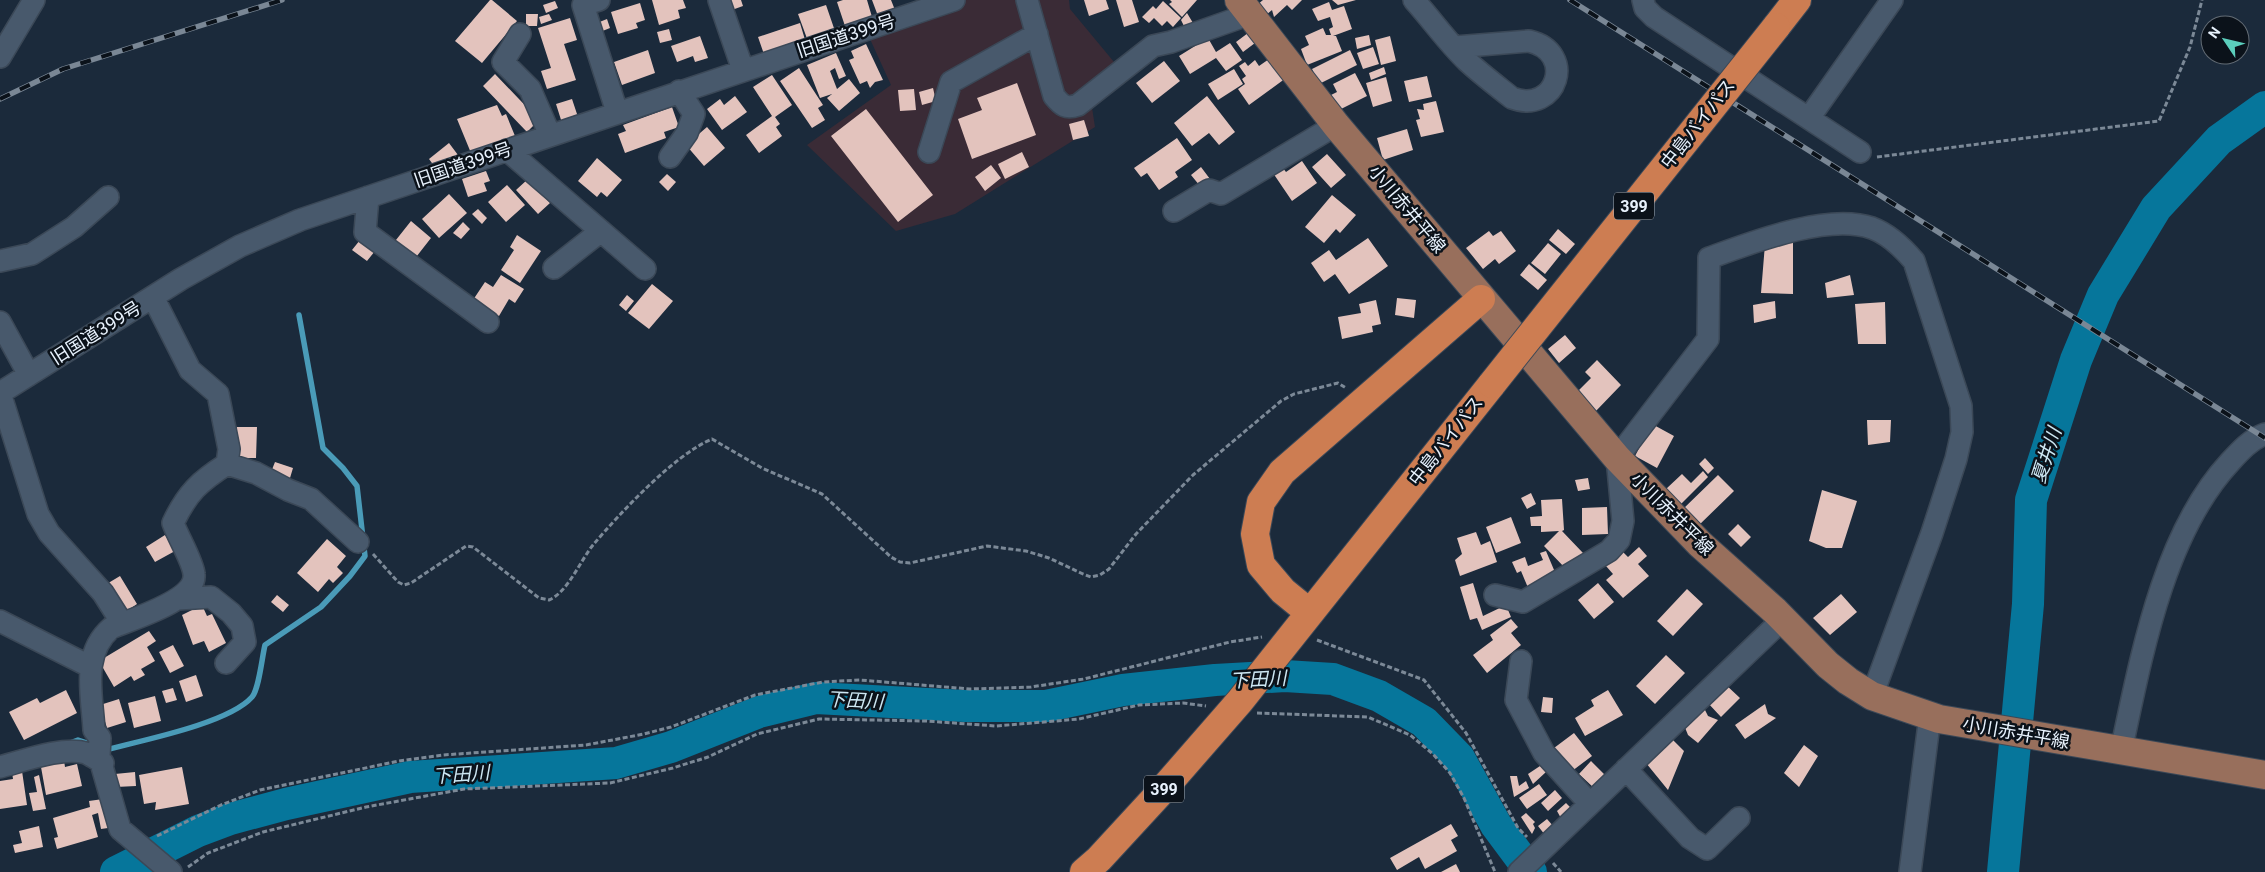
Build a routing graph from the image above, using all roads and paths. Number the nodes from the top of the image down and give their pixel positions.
1 (34, 0) edge
2 (599, 0) edge
3 (719, 0) edge
4 (954, 0) edge
5 (1027, 0) edge
6 (1414, 0) edge
7 (1643, 0) edge
8 (1797, 0) edge
9 (1892, 0) edge
10 (2202, 0) edge
11 (1244, 7) edge
12 (520, 34) dead end
13 (1036, 34) junction
14 (1455, 48) dead end
15 (0, 57) edge
16 (743, 70) junction
17 (679, 91) junction
18 (617, 112) junction
19 (1809, 118) junction
20 (1336, 125) junction
21 (550, 135) junction
22 (507, 150) junction
23 (929, 152) dead end
24 (1860, 152) joint
25 (670, 157) dead end
26 (108, 196) dead end
27 (368, 197) junction
28 (1174, 211) dead end
29 (601, 231) junction
30 (0, 261) edge
31 (554, 268) dead end
32 (645, 269) dead end
33 (153, 297) junction
34 (1481, 299) junction
35 (0, 322) edge
36 (488, 322) dead end
37 (29, 375) junction
38 (0, 393) edge
39 (1366, 399) junction
40 (2265, 434) edge
41 (1616, 458) junction
42 (227, 464) junction
43 (365, 547) joint
44 (1495, 595) dead end
45 (178, 599) junction
46 (1783, 619) junction
47 (0, 621) edge
48 (122, 623) junction
49 (1302, 623) junction
50 (1521, 661) dead end
51 (226, 663) dead end
52 (90, 667) junction
53 (1872, 696) junction
54 (1236, 705) junction
55 (1934, 718) junction
56 (2121, 751) junction
57 (101, 752) junction
58 (0, 768) edge
59 (1626, 769) junction
60 (2265, 775) edge
61 (1590, 804) junction
62 (1739, 818) dead end
63 (140, 848) junction
64 (1541, 851) junction
65 (174, 871) edge
66 (1084, 872) edge
67 (1495, 872) edge
68 (1519, 872) edge
69 (1561, 872) edge
70 (1910, 872) edge

1 - 15 street
2 - 18 street
3 - 16 street
4 - 16 street, 旧国道399号
5 - 13 street
6 - 14 street
7 - 19 street
8 - 49 highway, 中島バイパス / 399, bridge
9 - 19 street
10 - 24 path
11 - 13 street
11 - 20 main road, 小川赤井平線
12 - 21 street
13 - 23 street
16 - 17 street, 旧国道399号
17 - 18 street, 旧国道399号
17 - 25 street
18 - 21 street, 旧国道399号
19 - 24 street
20 - 28 street
20 - 34 main road, 小川赤井平線
21 - 22 street, 旧国道399号
22 - 27 street, 旧国道399号
22 - 29 street
26 - 30 street
27 - 33 street, 旧国道399号
27 - 36 street
29 - 31 street
29 - 32 street
33 - 37 street, 旧国道399号
33 - 42 street
34 - 39 highway
34 - 41 main road, 小川赤井平線
35 - 37 street
37 - 38 street, 旧国道399号
38 - 48 street
39 - 43 path
39 - 49 highway
40 - 56 street
41 - 44 street
41 - 46 main road, 小川赤井平線
41 - 53 street
42 - 43 street
42 - 45 street
45 - 48 street
45 - 51 street
46 - 53 main road, 小川赤井平線
46 - 59 street
47 - 52 street
48 - 52 street
49 - 54 highway, 中島バイパス / 399
49 - 63 path
49 - 64 path
50 - 61 street
52 - 57 street
53 - 55 main road, 小川赤井平線
54 - 65 path
54 - 66 highway, 中島バイパス / 399
54 - 67 path
55 - 56 main road, 小川赤井平線
55 - 70 street
56 - 60 main road, 小川赤井平線
57 - 58 street
57 - 63 street
59 - 61 street
59 - 62 street
61 - 64 street
63 - 65 street
64 - 68 street
64 - 69 path

